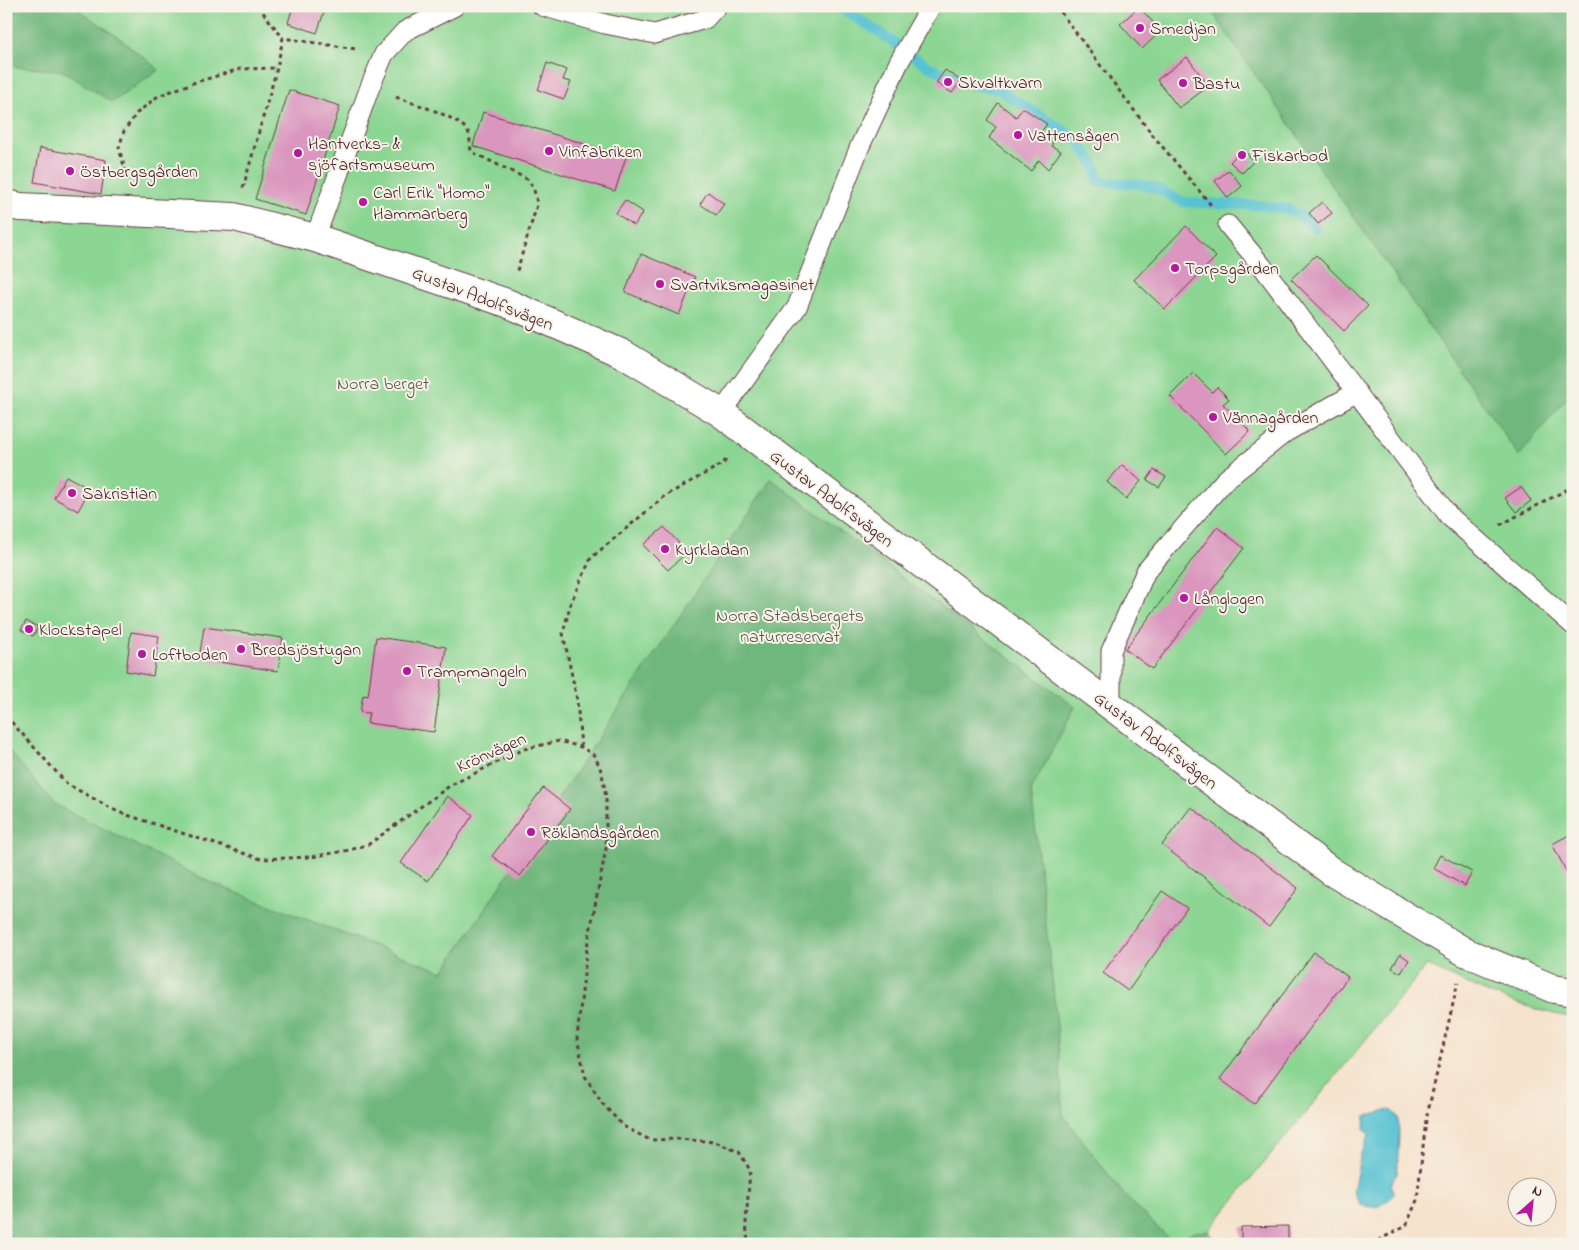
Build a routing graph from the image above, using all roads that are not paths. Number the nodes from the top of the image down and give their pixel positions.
1 (455, 6) edge
2 (542, 6) edge
3 (717, 6) edge
4 (931, 6) edge
5 (6, 204) edge
6 (1228, 225) dead end
7 (315, 238) junction
8 (1357, 392) junction
9 (721, 413) junction
10 (1573, 624) edge
11 (1111, 706) junction
12 (1573, 992) edge

1 - 7 lane
2 - 3 lane
4 - 9 lane
5 - 7 street, Gustav Adolfsvägen
6 - 8 lane
7 - 9 street, Gustav Adolfsvägen
8 - 10 lane
8 - 11 lane
9 - 11 street, Gustav Adolfsvägen
11 - 12 street, Gustav Adolfsvägen

